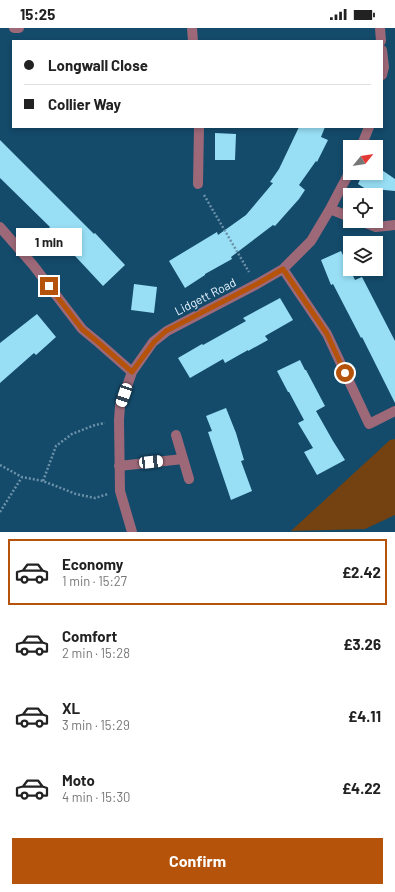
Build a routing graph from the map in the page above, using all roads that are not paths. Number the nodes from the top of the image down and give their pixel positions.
1 (14, 28) edge
2 (19, 28) edge
3 (192, 28) edge
4 (380, 28) edge
5 (194, 40) edge
6 (381, 40) edge
7 (383, 59) edge
8 (383, 72) edge
9 (199, 128) edge
10 (369, 128) edge
11 (364, 140) edge
12 (345, 180) edge
13 (198, 184) road end
14 (330, 209) junction
15 (343, 214) edge
16 (395, 225) edge
17 (383, 226) edge
18 (0, 227) edge
19 (283, 269) junction
20 (132, 372) junction
21 (395, 411) edge
22 (176, 435) dead end
23 (183, 459) junction
24 (119, 466) junction
25 (189, 479) dead end
26 (132, 532) edge

1 - 2 street
3 - 5 street
4 - 6 street
7 - 8 street
9 - 13 street
10 - 11 street
12 - 14 street, Lidgett Road
14 - 15 street
14 - 19 street, Lidgett Road
16 - 17 street
18 - 20 street
19 - 20 street, Lidgett Road
19 - 21 street
20 - 24 street, Lidgett Road
22 - 23 street
23 - 24 street
23 - 25 street
24 - 26 street, Lidgett Road

